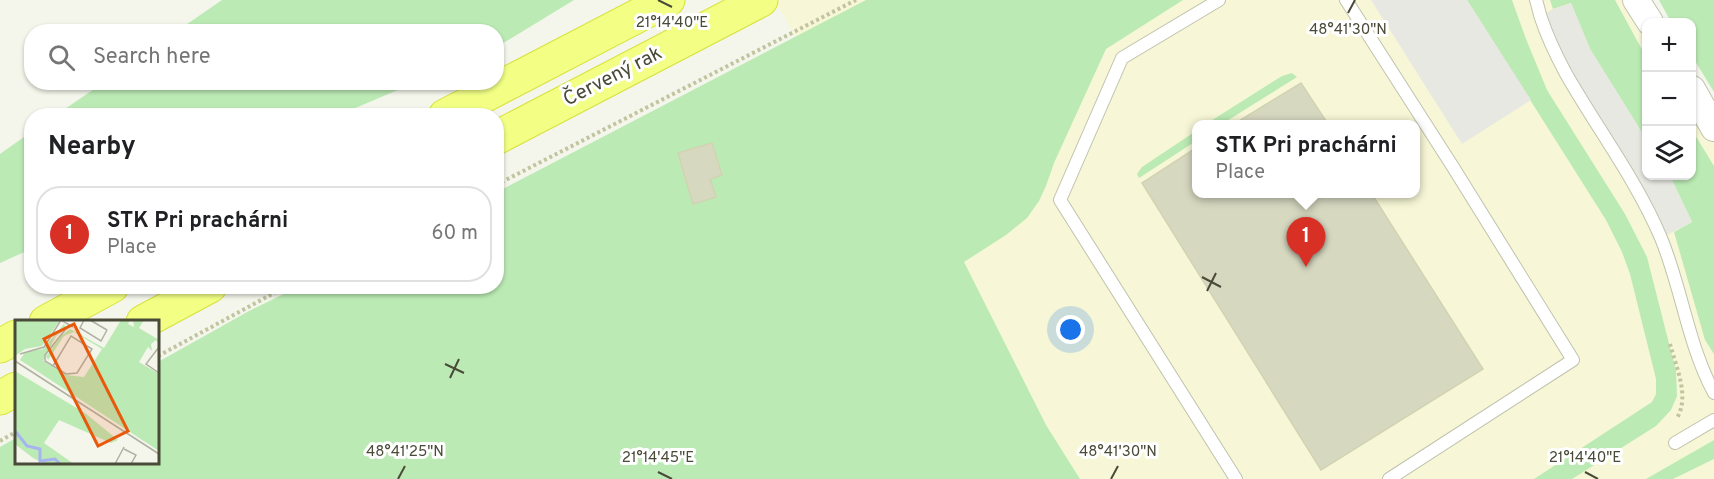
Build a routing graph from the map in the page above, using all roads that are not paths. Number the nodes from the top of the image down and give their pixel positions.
1 (668, 0) edge
2 (761, 0) edge
3 (1219, 0) edge
4 (1346, 0) edge
5 (1536, 0) edge
6 (1636, 0) edge
7 (1647, 18) edge
8 (504, 85) edge
9 (495, 90) edge
10 (1696, 96) edge
11 (460, 108) edge
12 (1714, 128) edge
13 (504, 134) edge
14 (97, 294) edge
15 (195, 294) edge
16 (48, 320) edge
17 (145, 320) edge
18 (15, 338) edge
19 (0, 346) edge
20 (15, 390) edge
21 (1714, 393) edge
22 (0, 398) edge
23 (1714, 420) edge
24 (1675, 443) road end
25 (1236, 479) edge
26 (1389, 479) edge

1 - 8 highway
2 - 13 highway, Červený rak
3 - 25 lane
4 - 26 lane
5 - 21 lane
6 - 7 street
9 - 11 highway
10 - 12 street
14 - 16 highway
15 - 17 highway
18 - 19 highway
20 - 22 highway
23 - 24 lane

